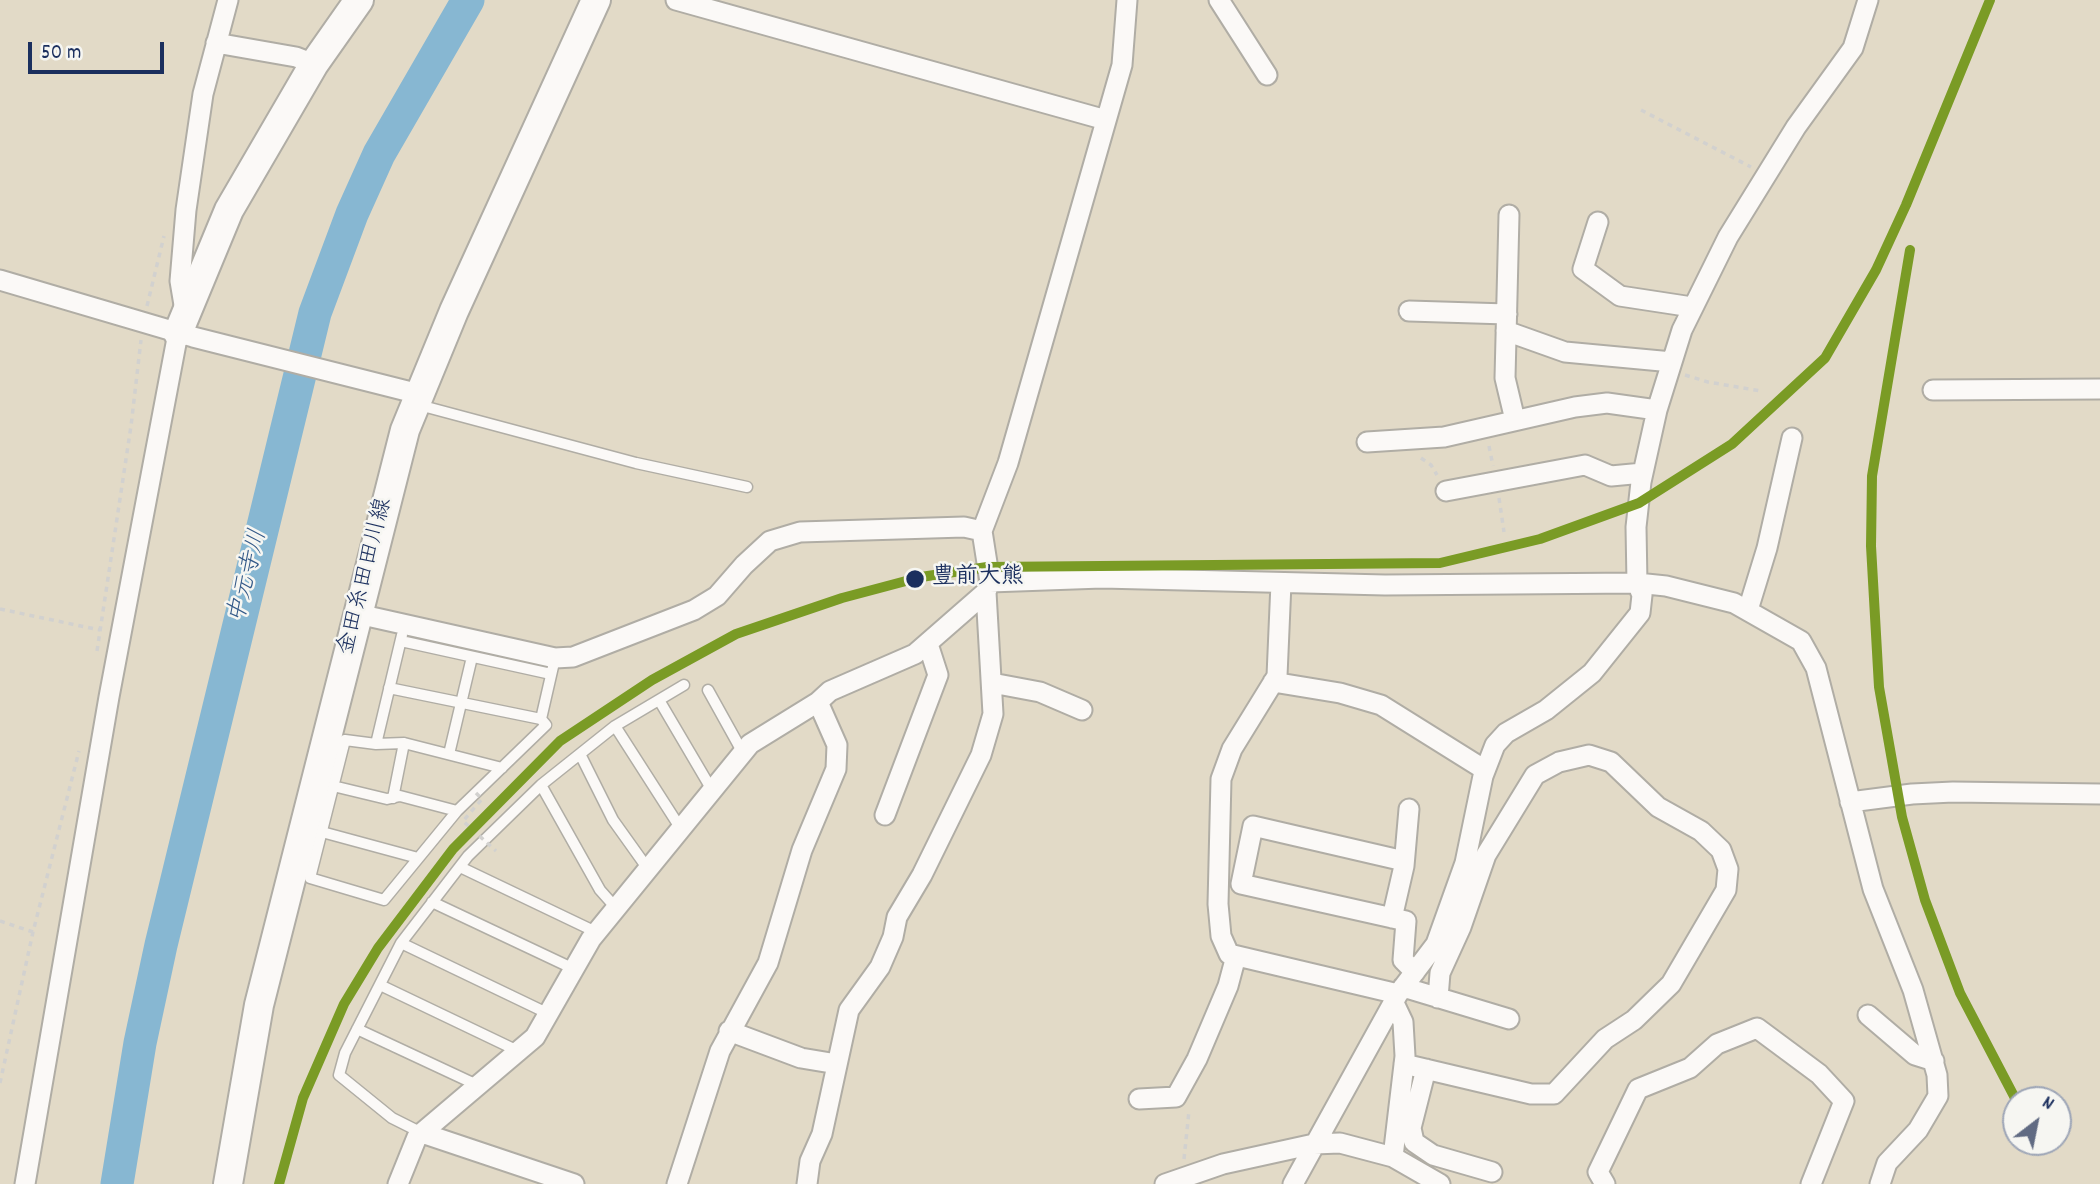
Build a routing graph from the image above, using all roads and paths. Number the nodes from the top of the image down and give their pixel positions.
1 (228, 0) edge
2 (359, 0) edge
3 (596, 0) edge
4 (676, 0) edge
5 (1127, 0) edge
6 (1141, 0) edge
7 (1219, 0) edge
8 (1868, 0) edge
9 (1126, 22) junction
10 (216, 43) junction
11 (314, 64) junction
12 (1268, 75) dead end
13 (1641, 110) dead end
14 (1106, 120) junction
15 (1766, 174) junction
16 (1509, 215) dead end
17 (1598, 222) dead end
18 (0, 280) edge
19 (1692, 307) junction
20 (1409, 311) dead end
21 (1506, 323) junction
22 (186, 327) junction
23 (141, 339) dead end
24 (1671, 366) junction
25 (2100, 389) edge
26 (1933, 390) dead end
27 (1761, 391) dead end
28 (413, 396) junction
29 (1657, 410) junction
30 (1515, 420) junction
31 (1485, 427) junction
32 (1792, 438) dead end
33 (1416, 439) junction
34 (1367, 442) dead end
35 (1643, 473) junction
36 (1497, 482) junction
37 (747, 487) dead end
38 (1446, 491) joint
39 (982, 531) junction
40 (1504, 532) dead end
41 (1281, 583) junction
42 (1637, 583) junction
43 (988, 587) junction
44 (0, 609) edge
45 (1748, 610) junction
46 (358, 614) junction
47 (100, 630) junction
48 (403, 633) junction
49 (928, 645) junction
50 (96, 657) dead end
51 (472, 657) junction
52 (553, 666) junction
53 (992, 682) junction
54 (1273, 682) junction
55 (684, 685) dead end
56 (389, 688) junction
57 (708, 690) dead end
58 (659, 700) junction
59 (818, 702) junction
60 (461, 704) junction
61 (1082, 710) dead end
62 (541, 719) junction
63 (615, 726) junction
64 (404, 743) junction
65 (376, 744) junction
66 (79, 749) dead end
67 (743, 753) junction
68 (450, 754) junction
69 (580, 754) junction
70 (502, 768) junction
71 (1485, 770) junction
72 (541, 785) junction
73 (333, 786) junction
74 (712, 790) junction
75 (475, 793) junction
76 (2100, 794) edge
77 (393, 798) junction
78 (1850, 802) junction
79 (1409, 809) dead end
80 (457, 811) junction
81 (885, 815) dead end
82 (681, 829) junction
83 (322, 832) junction
84 (496, 851) dead end
85 (418, 858) junction
86 (1404, 861) junction
87 (460, 867) junction
88 (648, 869) junction
89 (432, 902) junction
90 (615, 908) junction
91 (1392, 918) junction
92 (0, 920) edge
93 (33, 932) junction
94 (596, 932) junction
95 (401, 943) junction
96 (1236, 956) junction
97 (574, 969) junction
98 (380, 985) junction
99 (1402, 989) junction
100 (1438, 998) junction
101 (549, 1014) junction
102 (1868, 1016) dead end
103 (1509, 1019) dead end
104 (357, 1029) junction
105 (729, 1031) junction
106 (519, 1052) junction
107 (1934, 1061) junction
108 (837, 1064) junction
109 (1404, 1064) junction
110 (1426, 1069) junction
111 (0, 1083) edge
112 (479, 1086) junction
113 (1183, 1086) junction
114 (1139, 1099) dead end
115 (422, 1133) junction
116 (1314, 1144) junction
117 (1393, 1157) junction
118 (1492, 1172) dead end
119 (1174, 1181) edge
120 (25, 1184) edge
121 (228, 1184) edge
122 (398, 1184) edge
123 (574, 1184) edge
124 (677, 1184) edge
125 (807, 1184) edge
126 (1293, 1184) edge
127 (1440, 1184) edge
128 (1605, 1184) edge
129 (1811, 1184) edge
130 (1880, 1184) edge

1 - 10 street
2 - 11 main road
3 - 28 main road, 金田糸田田川線
4 - 14 street
5 - 9 street
6 - 9 street
7 - 12 street
8 - 15 street
9 - 14 street
10 - 11 street
10 - 22 street
11 - 22 main road
13 - 15 path
14 - 39 street
15 - 19 street
16 - 21 street
17 - 19 street
18 - 22 street
19 - 24 street
20 - 21 street
21 - 24 street
21 - 30 street
22 - 28 street
22 - 120 street
23 - 47 path
24 - 27 path
24 - 29 street
25 - 26 street
28 - 37 lane
28 - 46 main road, 金田糸田田川線
29 - 30 street
29 - 35 street
30 - 31 street
31 - 33 street
31 - 36 path
32 - 45 street
33 - 34 street
33 - 38 path
35 - 36 street
35 - 42 street
36 - 38 street
36 - 40 path
39 - 43 street
39 - 52 street
41 - 42 street
41 - 43 street
41 - 54 street
42 - 45 street
42 - 71 street
43 - 49 street
43 - 53 street
44 - 47 path
45 - 78 street
46 - 48 street
46 - 121 main road, 金田糸田田川線
47 - 50 path
48 - 51 lane
48 - 52 street
48 - 56 lane
49 - 59 street
49 - 81 street
51 - 52 lane
51 - 60 lane
52 - 62 lane
53 - 61 street
53 - 108 street
54 - 71 street
54 - 96 street
55 - 58 lane
56 - 60 lane
56 - 65 lane
57 - 67 lane
58 - 63 lane
58 - 74 lane
59 - 67 street
59 - 105 street
60 - 62 lane
60 - 68 lane
62 - 70 lane
63 - 69 lane
63 - 82 lane
64 - 65 lane
64 - 68 lane
64 - 77 lane
65 - 73 lane
66 - 93 path
67 - 74 street
68 - 70 lane
69 - 72 lane
69 - 88 lane
70 - 75 lane
71 - 99 street
72 - 87 lane
72 - 90 lane
73 - 77 lane
73 - 83 lane
74 - 82 street
75 - 80 lane
75 - 84 path, bridge
76 - 78 street
77 - 80 lane
78 - 107 street
79 - 86 street
80 - 85 lane
82 - 88 street
83 - 85 lane
83 - 85 lane
86 - 91 street
86 - 91 street
87 - 89 lane
87 - 94 lane
88 - 90 street
89 - 95 lane
89 - 97 lane
90 - 94 street
91 - 99 street
92 - 93 path
93 - 111 path
94 - 97 street
95 - 98 lane
95 - 101 lane
96 - 99 street
96 - 113 street
97 - 101 street
98 - 104 lane
98 - 106 lane
99 - 100 street
99 - 109 street
99 - 116 street
100 - 103 street
100 - 110 street
101 - 106 street
102 - 107 street
104 - 112 lane
104 - 115 lane
105 - 108 street
105 - 124 street
106 - 112 street
107 - 130 street
108 - 125 street
109 - 110 street
109 - 117 street
110 - 118 street
112 - 115 street
113 - 114 street
113 - 119 path
115 - 122 street
115 - 123 street
116 - 117 street
116 - 119 street
116 - 126 street
117 - 127 street
128 - 129 street

